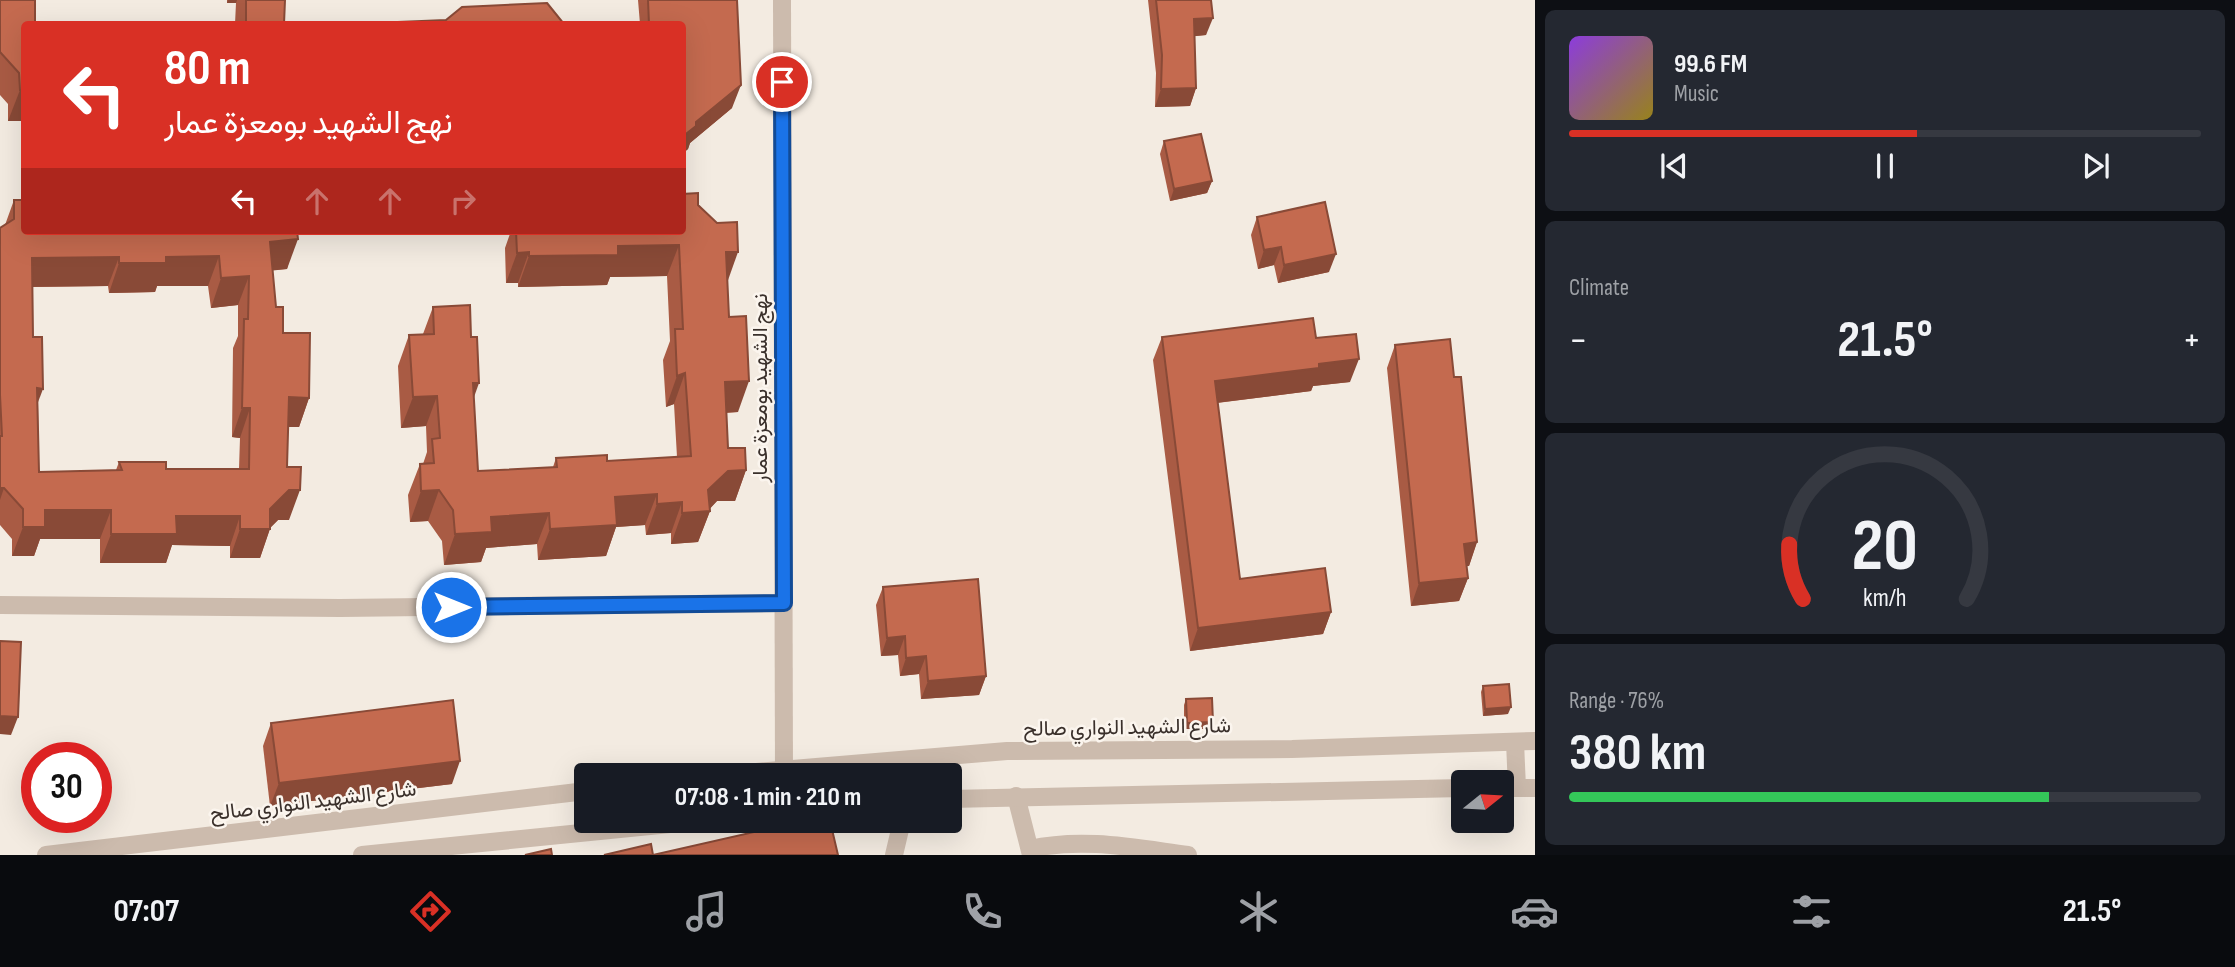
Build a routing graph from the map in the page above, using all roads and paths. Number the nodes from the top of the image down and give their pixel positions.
1 (782, 0) edge
2 (784, 603) junction
3 (0, 605) edge
4 (1535, 741) edge
5 (1515, 742) junction
6 (784, 763) edge
7 (880, 763) edge
8 (1451, 788) edge
9 (1518, 788) edge
10 (574, 792) edge
11 (1016, 796) junction
12 (962, 798) edge
13 (581, 833) edge
14 (899, 833) edge
15 (1030, 852) edge
16 (46, 855) edge
17 (362, 855) edge
18 (894, 855) edge
19 (1188, 855) edge

1 - 2 street, نهج الشهيد بومعزة عمار
2 - 3 street
2 - 6 street, نهج الشهيد بومعزة عمار
4 - 5 street, شارع الشهيد النواري صالح
5 - 7 street, شارع الشهيد النواري صالح
5 - 9 street
8 - 11 street
10 - 16 street, شارع الشهيد النواري صالح
11 - 12 street
11 - 15 street
13 - 17 street
14 - 18 street
15 - 19 street

